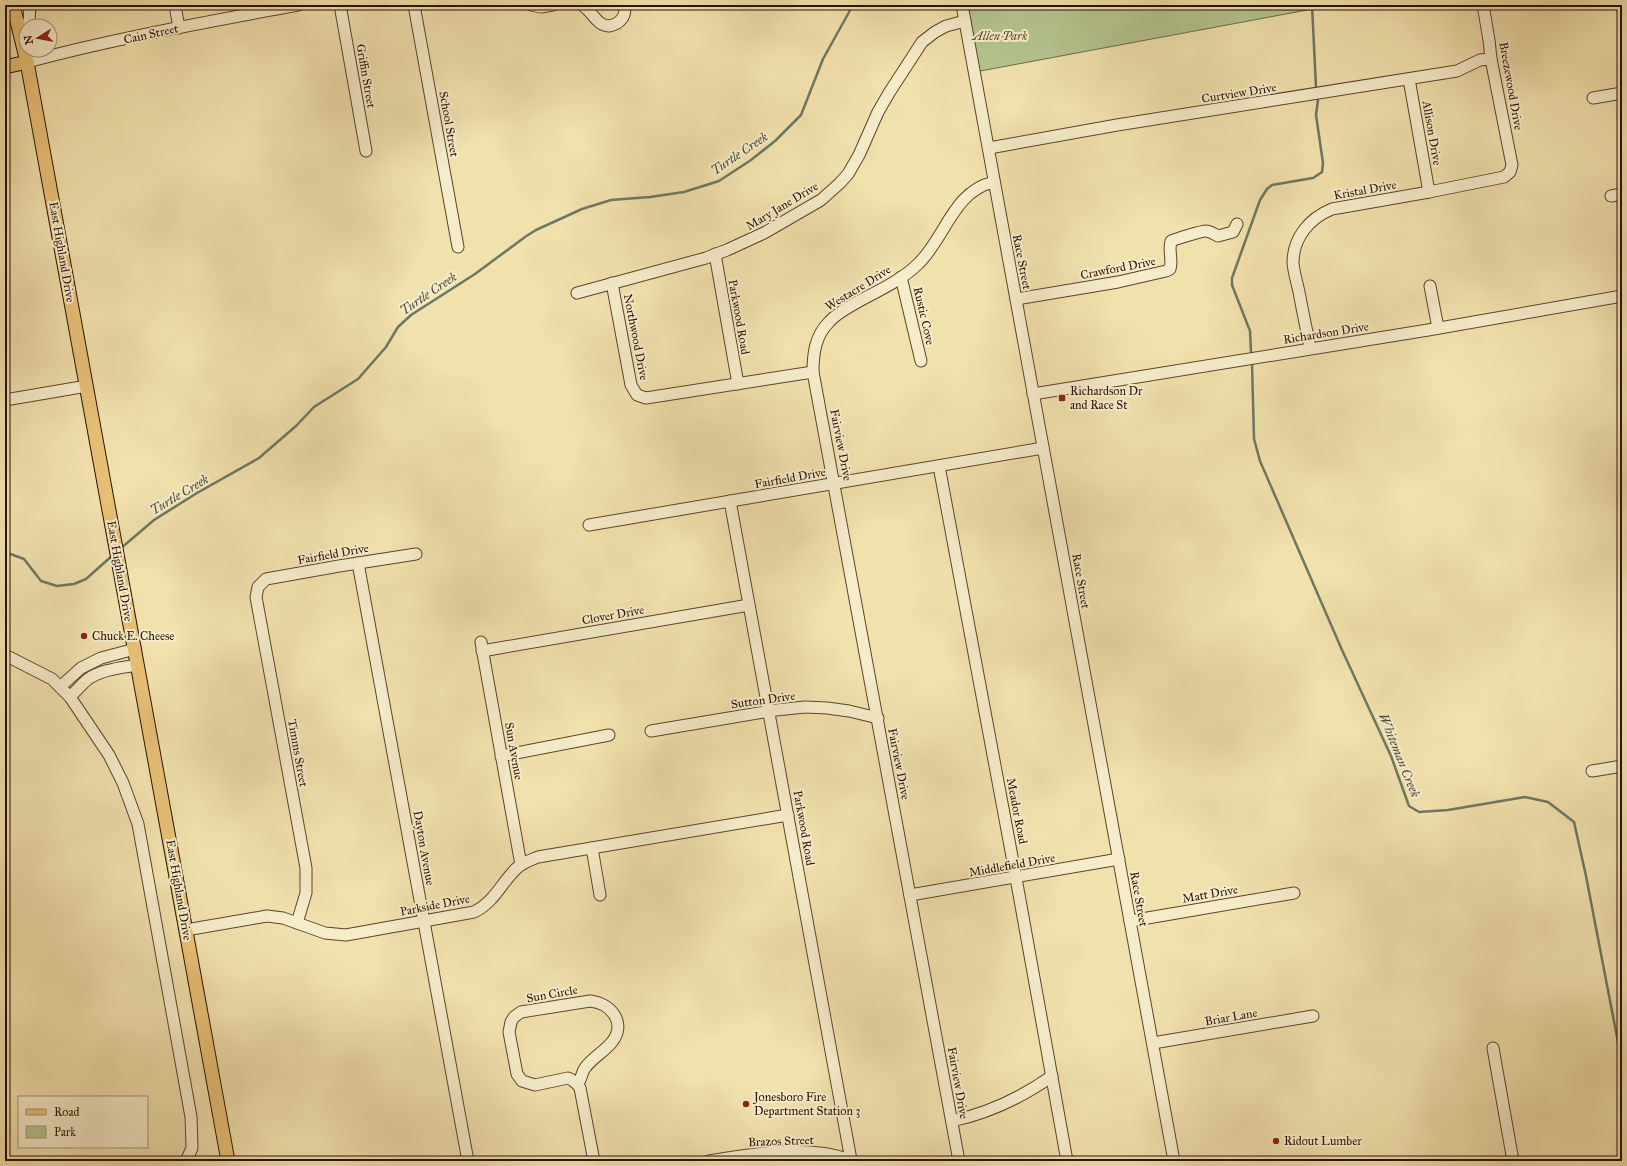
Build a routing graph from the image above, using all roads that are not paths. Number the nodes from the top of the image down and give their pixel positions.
1 (14, 5) edge
2 (30, 5) edge
3 (175, 5) edge
4 (298, 5) edge
5 (340, 5) edge
6 (414, 5) edge
7 (531, 5) edge
8 (553, 5) edge
9 (582, 5) edge
10 (624, 5) edge
11 (962, 5) edge
12 (1482, 5) edge
13 (1621, 5) edge
14 (1622, 8) edge
15 (30, 18) edge
16 (965, 21) junction
17 (18, 22) edge
18 (179, 28) junction
19 (26, 58) edge
20 (1491, 59) junction
21 (27, 62) junction
22 (5, 67) edge
23 (1409, 79) junction
24 (1622, 93) edge
25 (1593, 98) dead end
26 (989, 148) junction
27 (366, 151) dead end
28 (1510, 172) joint
29 (994, 182) junction
30 (1429, 192) junction
31 (1237, 224) dead end
32 (458, 247) dead end
33 (715, 254) junction
34 (901, 277) junction
35 (612, 283) junction
36 (1430, 286) dead end
37 (577, 292) dead end
38 (1622, 296) edge
39 (1016, 299) junction
40 (1438, 328) junction
41 (1310, 348) junction
42 (921, 361) dead end
43 (813, 372) junction
44 (738, 384) junction
45 (87, 386) junction
46 (1033, 394) junction
47 (5, 400) edge
48 (1043, 448) junction
49 (939, 466) junction
50 (835, 483) junction
51 (730, 501) junction
52 (589, 525) dead end
53 (416, 554) dead end
54 (358, 563) junction
55 (258, 586) joint
56 (749, 605) junction
57 (482, 646) joint
58 (134, 649) junction
59 (5, 655) edge
60 (137, 665) junction
61 (60, 687) junction
62 (70, 697) junction
63 (768, 711) junction
64 (878, 718) junction
65 (651, 731) dead end
66 (609, 735) dead end
67 (501, 756) junction
68 (1622, 766) edge
69 (1592, 771) dead end
70 (788, 815) junction
71 (592, 848) junction
72 (1119, 860) junction
73 (522, 864) junction
74 (1016, 878) junction
75 (1294, 892) dead end
76 (600, 895) dead end
77 (910, 895) junction
78 (424, 921) junction
79 (1130, 921) junction
80 (297, 923) junction
81 (186, 930) junction
82 (1313, 1016) dead end
83 (1153, 1043) junction
84 (1493, 1048) dead end
85 (1052, 1076) junction
86 (577, 1084) junction
87 (952, 1121) junction
88 (756, 1157) edge
89 (852, 1160) edge
90 (186, 1161) edge
91 (228, 1161) edge
92 (468, 1161) edge
93 (594, 1161) edge
94 (709, 1161) edge
95 (959, 1161) edge
96 (1067, 1161) edge
97 (1174, 1161) edge
98 (1513, 1161) edge

1 - 17 main road, East Highland Drive
2 - 15 street
3 - 18 street
4 - 18 street, Cain Street
5 - 27 street, Griffin Street
6 - 32 street, School Street
7 - 8 street
9 - 10 street
11 - 16 street, Race Street
12 - 20 street, Breezewood Drive
13 - 14 street
16 - 26 street, Race Street
16 - 33 street, Mary Jane Drive
18 - 21 street, Cain Street
19 - 21 main road, East Highland Drive
20 - 23 street, Curtview Drive
20 - 28 street, Breezewood Drive
21 - 22 main road, Cain Street
21 - 45 main road, East Highland Drive
23 - 26 street, Curtview Drive
23 - 30 street, Allison Drive
24 - 25 street
26 - 29 street, Race Street
28 - 30 street, Kristal Drive
29 - 34 street, Westacre Drive
29 - 39 street, Race Street
30 - 41 street, Kristal Drive
31 - 39 street, Crawford Drive
33 - 35 street, Mary Jane Drive
33 - 44 street, Parkwood Road
34 - 42 street, Rustic Cove
34 - 43 street, Westacre Drive
35 - 37 street, Mary Jane Drive
35 - 44 street, Northwood Drive
36 - 40 street
38 - 40 street, Richardson Drive
39 - 46 street, Race Street
40 - 41 street, Richardson Drive
41 - 46 street, Richardson Drive
43 - 44 street
43 - 50 street, Fairview Drive
45 - 47 street
45 - 58 main road, East Highland Drive
46 - 48 street, Race Street
48 - 49 street, Fairfield Drive
48 - 72 street, Race Street
49 - 50 street, Fairfield Drive
49 - 74 street, Meador Road
50 - 51 street, Fairfield Drive
50 - 64 street, Fairview Drive
51 - 52 street, Fairfield Drive
51 - 56 street, Parkwood Road
53 - 54 street, Fairfield Drive
54 - 55 street, Fairfield Drive
54 - 78 street, Dayton Avenue
55 - 80 street, Timms Street
56 - 57 street, Clover Drive
56 - 63 street, Parkwood Road
57 - 67 street, Sun Avenue
58 - 60 main road, East Highland Drive
58 - 61 street
59 - 61 street
60 - 62 street
60 - 81 main road, East Highland Drive
61 - 62 street
62 - 90 street
63 - 64 street, Sutton Drive
63 - 65 street, Sutton Drive
63 - 70 street, Parkwood Road
64 - 77 street, Fairview Drive
66 - 67 street
67 - 73 street, Sun Avenue
68 - 69 street
70 - 71 street, Parkside Drive
70 - 89 street, Parkwood Road
71 - 73 street, Parkside Drive
71 - 76 street
72 - 74 street, Middlefield Drive
72 - 79 street, Race Street
73 - 78 street, Parkside Drive
74 - 77 street, Middlefield Drive
74 - 85 street, Meador Road
75 - 79 street, Matt Drive
77 - 87 street, Fairview Drive
78 - 80 street, Parkside Drive
78 - 92 street, Dayton Avenue
79 - 83 street, Race Street
80 - 81 street, Parkside Drive
81 - 91 main road, East Highland Drive
82 - 83 street, Briar Lane
83 - 97 street, Race Street
84 - 98 street
85 - 87 street
85 - 96 street, Meador Road
86 - 86 street, Sun Circle
86 - 93 street
87 - 95 street, Fairview Drive
88 - 89 street, Brazos Street
88 - 94 street, Brazos Street

